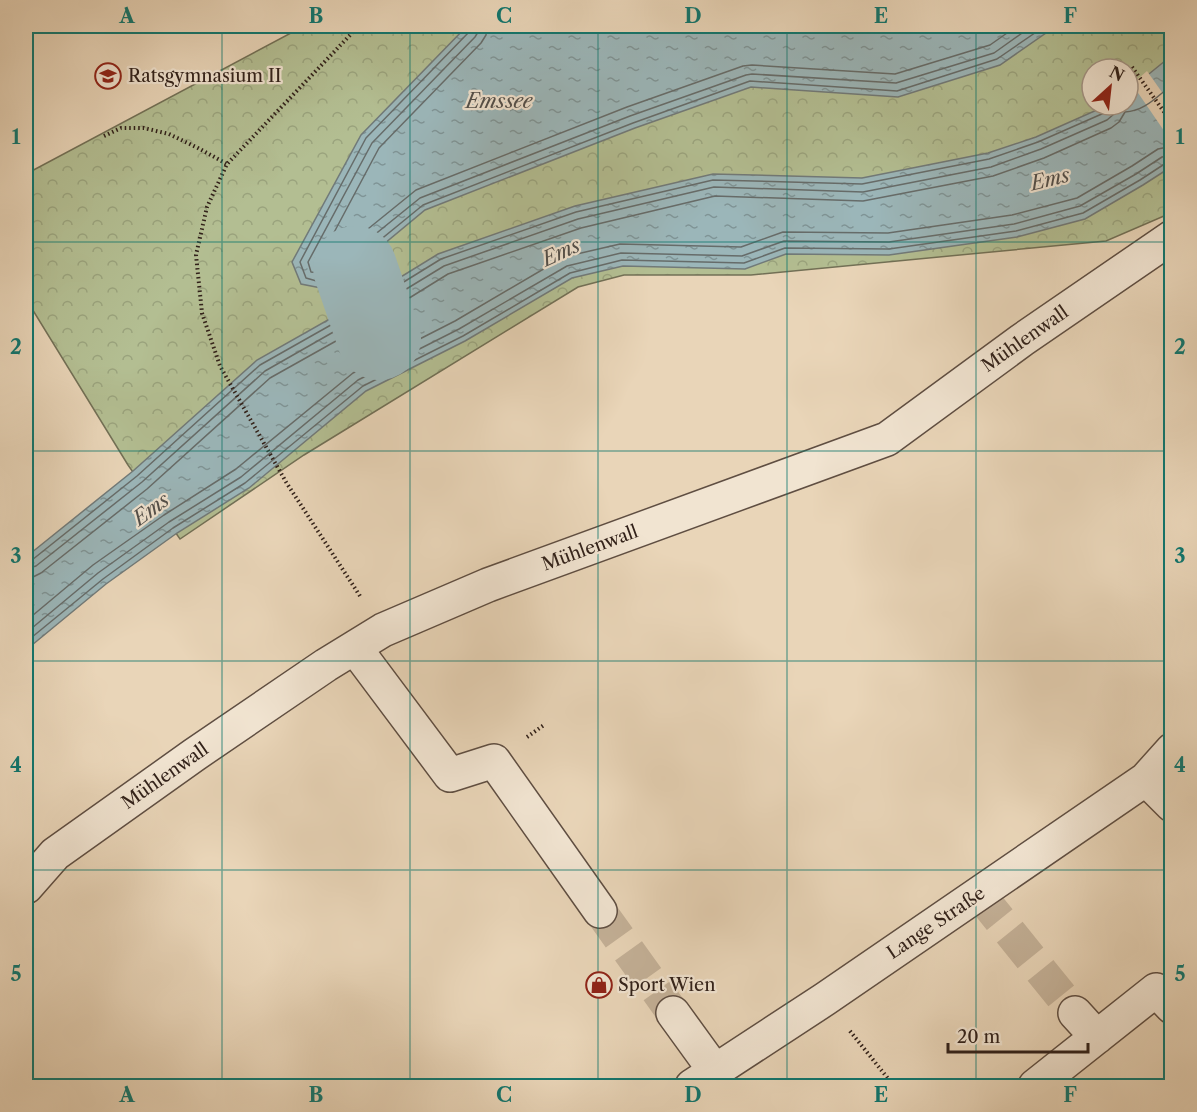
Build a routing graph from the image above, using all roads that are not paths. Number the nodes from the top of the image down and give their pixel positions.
1 (1172, 237) edge
2 (355, 648) junction
3 (1172, 750) edge
4 (1146, 779) junction
5 (1171, 805) edge
6 (26, 887) edge
7 (600, 911) tunnel mouth
8 (1172, 1007) edge
9 (673, 1013) tunnel mouth
10 (1075, 1013) tunnel mouth
11 (1097, 1037) junction
12 (703, 1079) edge
13 (1035, 1086) edge

1 - 2 street, Mühlenwall
2 - 6 street, Mühlenwall
2 - 7 street
3 - 4 street, Lange Straße
4 - 5 street
4 - 12 street, Lange Straße
8 - 11 street
9 - 12 street
10 - 11 street
11 - 13 street

